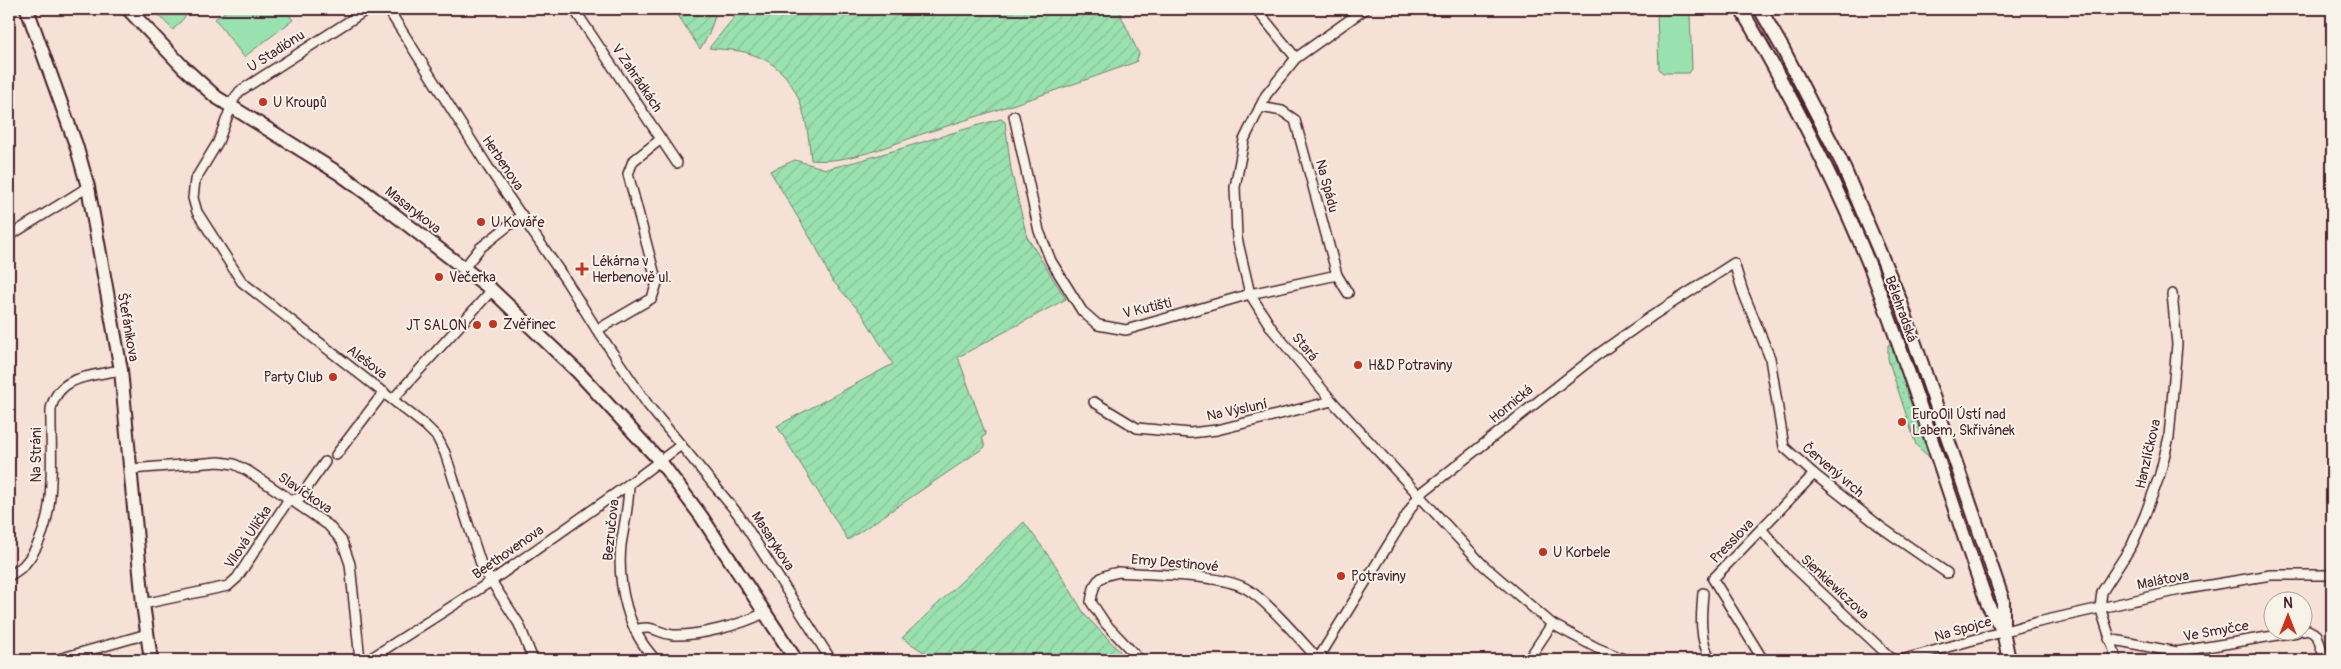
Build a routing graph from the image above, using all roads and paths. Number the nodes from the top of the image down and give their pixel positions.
1 (27, 9) edge
2 (128, 9) edge
3 (368, 9) edge
4 (388, 9) edge
5 (574, 9) edge
6 (1256, 9) edge
7 (1365, 9) edge
8 (1741, 9) edge
9 (1760, 9) edge
10 (1296, 58) junction
11 (1260, 107) junction
12 (231, 108) junction
13 (1014, 116) dead end
14 (661, 139) junction
15 (677, 163) dead end
16 (88, 187) junction
17 (522, 215) junction
18 (9, 236) edge
19 (464, 268) junction
20 (1337, 275) junction
21 (492, 290) junction
22 (1348, 292) dead end
23 (1250, 294) junction
24 (2172, 294) dead end
25 (1754, 318) joint
26 (597, 330) junction
27 (121, 370) junction
28 (384, 392) junction
29 (393, 399) junction
30 (1332, 401) junction
31 (1094, 402) dead end
32 (681, 445) junction
33 (336, 455) dead end
34 (660, 461) junction
35 (325, 462) dead end
36 (131, 469) junction
37 (1814, 474) junction
38 (629, 484) junction
39 (1419, 495) junction
40 (289, 499) junction
41 (1762, 530) junction
42 (1947, 573) dead end
43 (2332, 575) edge
44 (9, 576) edge
45 (490, 582) junction
46 (1702, 593) dead end
47 (143, 604) junction
48 (2100, 607) junction
49 (764, 613) junction
50 (1552, 624) junction
51 (635, 630) junction
52 (2003, 632) junction
53 (2314, 633) edge
54 (146, 634) junction
55 (2264, 637) edge
56 (2109, 640) junction
57 (1318, 659) edge
58 (55, 660) edge
59 (152, 660) edge
60 (360, 660) edge
61 (368, 660) edge
62 (533, 660) edge
63 (656, 660) edge
64 (796, 660) edge
65 (831, 660) edge
66 (1140, 660) edge
67 (1528, 660) edge
68 (1626, 660) edge
69 (1711, 660) edge
70 (1763, 660) edge
71 (1893, 660) edge
72 (1901, 660) edge
73 (2009, 660) edge
74 (2117, 660) edge
75 (2325, 660) edge

1 - 16 street, Štefánikova
2 - 12 street, Masarykova
3 - 12 street, U Stadiónu
4 - 17 street, Herbenova
5 - 14 street, V Zahrádkách
6 - 10 street
7 - 10 street, Stará
8 - 52 street, Bělehradská
9 - 52 street, Bělehradská
10 - 11 street, Stará
11 - 20 street, Na Spádu
11 - 23 street, Stará
12 - 19 street, Masarykova
12 - 28 street, Alešova
13 - 23 street, V Kutišti
14 - 15 street, V Zahrádkách
14 - 26 street
16 - 18 street
16 - 27 street, Štefánikova
17 - 19 street
17 - 26 street, Herbenova
19 - 21 street, Masarykova
20 - 22 street, Na Spádu
20 - 23 street, V Kutišti
21 - 29 street
21 - 34 street, Masarykova
23 - 30 street, Stará
24 - 48 street, Hanzlíčkova
25 - 37 street, Červený vrch
25 - 39 street, Hornická
26 - 32 street, Masarykova
27 - 36 street, Štefánikova
27 - 44 street, Na Stráni
28 - 29 street, Alešova
28 - 33 street
29 - 45 street, Alešova
30 - 31 street, Na Výsluní
30 - 39 street, Stará
32 - 34 street
32 - 65 street, Masarykova
34 - 38 street, Beethovenova
34 - 49 street, Masarykova
35 - 40 street, Vilová Ulička
36 - 40 street, Slavíčkova
36 - 47 street, Štefánikova
37 - 41 street, Presslova
37 - 42 street, Červený vrch
38 - 45 street, Beethovenova
38 - 51 street, Bezručova
39 - 50 street, Stará
39 - 57 street, Hornická
40 - 47 street, Vilová Ulička
40 - 60 street, Slavíčkova
41 - 70 street, Presslova
41 - 71 street, Sienkiewiczova
43 - 48 street, Malátova
45 - 61 street, Beethovenova
45 - 62 street, Alešova
46 - 69 street
47 - 54 street, Štefánikova
48 - 52 street, Malátova
48 - 56 street
49 - 51 street
49 - 64 street, Masarykova
50 - 67 street
50 - 68 street
51 - 63 street, Bezručova
52 - 72 street, Na Spojce
52 - 73 street, Bělehradská
53 - 75 street
54 - 58 street
54 - 59 street, Štefánikova
55 - 56 street, Ve Smyčce
56 - 74 street
57 - 66 street, Emy Destinové

